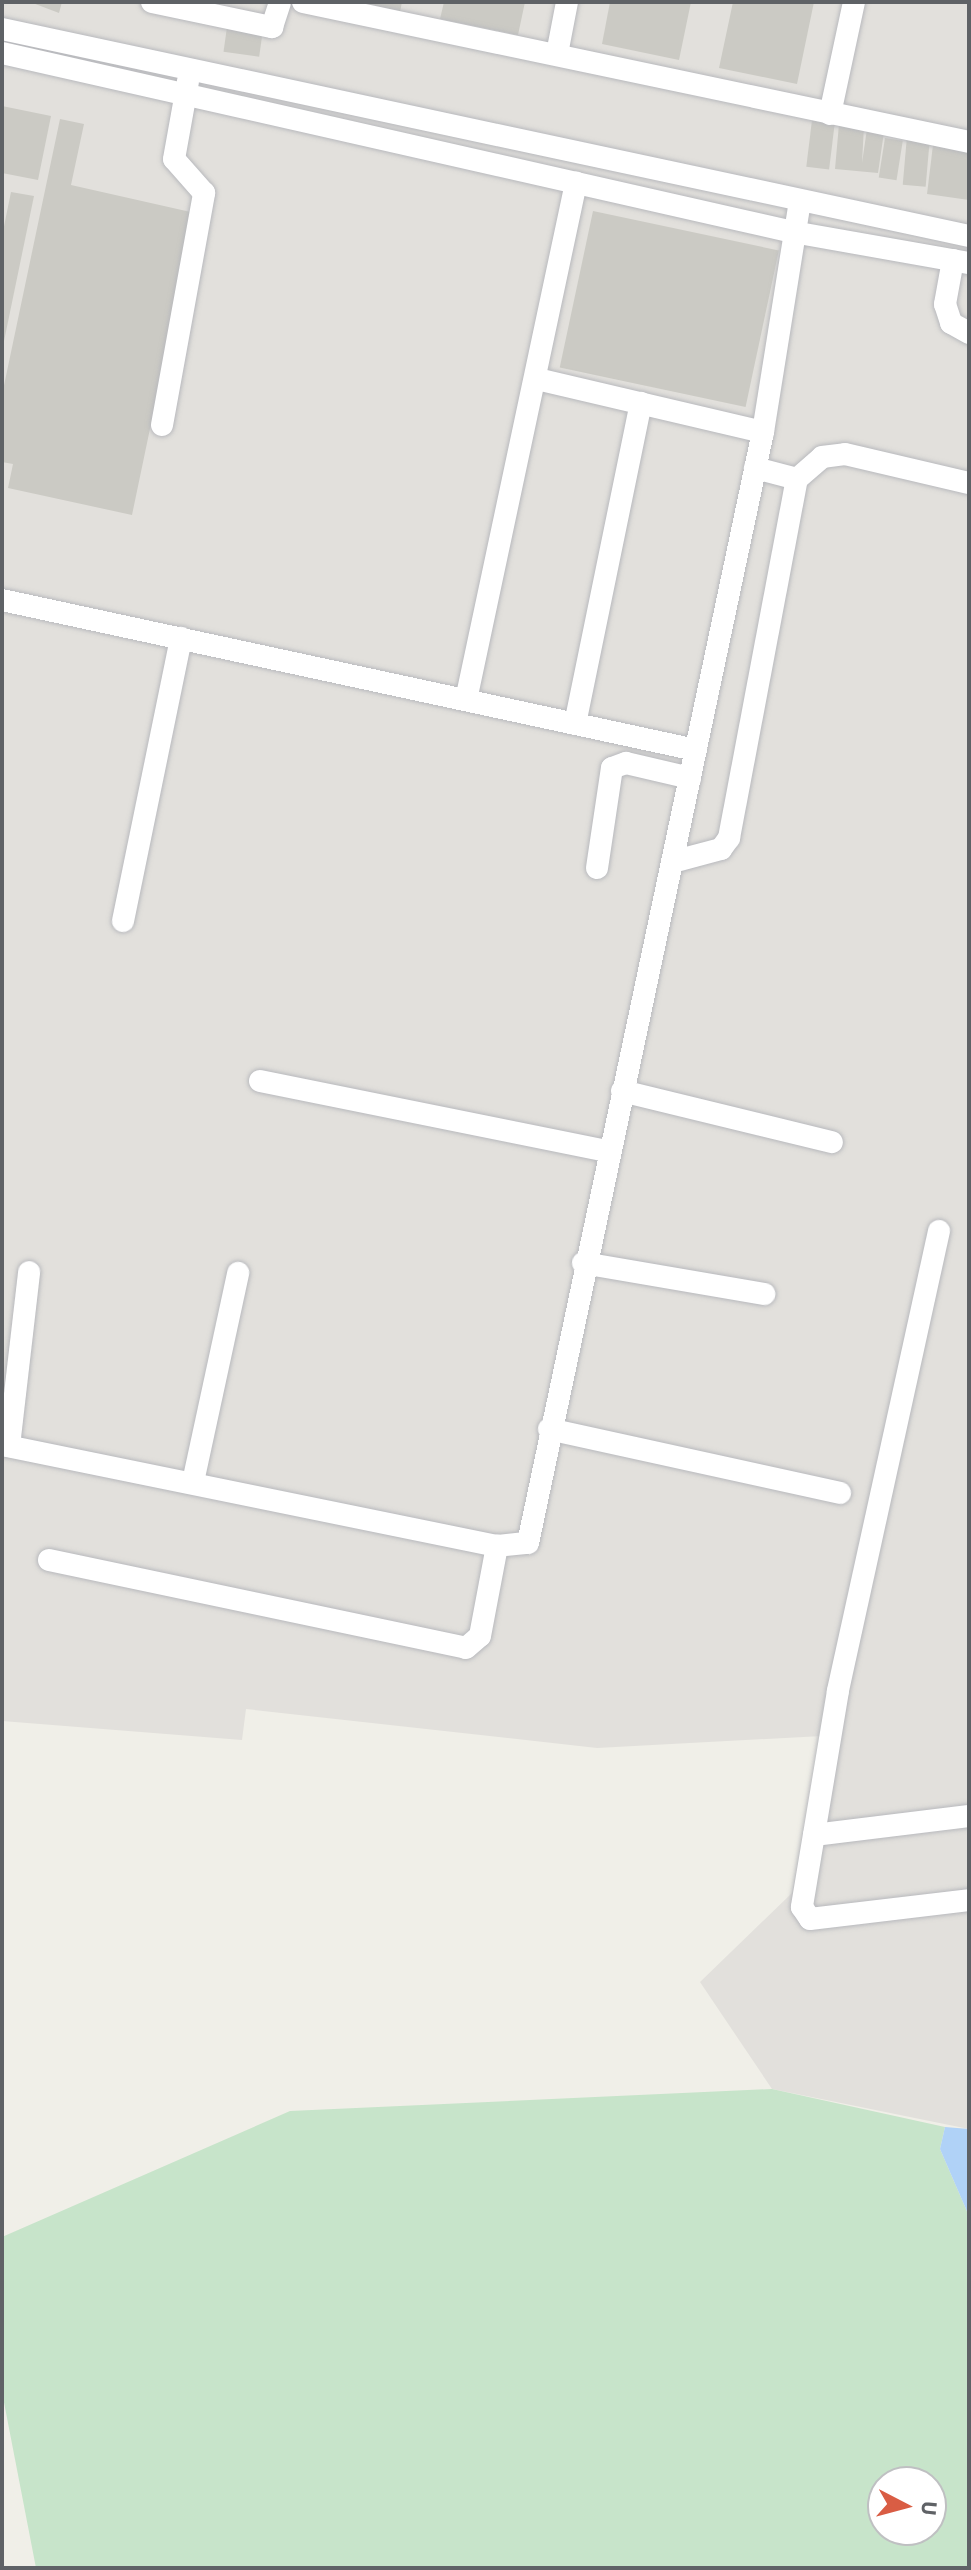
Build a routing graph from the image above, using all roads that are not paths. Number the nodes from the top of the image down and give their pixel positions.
1 (152, 2) edge
2 (280, 2) edge
3 (303, 2) edge
4 (567, 2) edge
5 (854, 2) edge
6 (2, 29) edge
7 (2, 53) edge
8 (557, 54) junction
9 (190, 69) junction
10 (185, 94) junction
11 (830, 114) junction
12 (415, 117) junction
13 (969, 142) edge
14 (407, 145) junction
15 (576, 183) junction
16 (800, 201) junction
17 (793, 232) junction
18 (969, 236) edge
19 (961, 262) edge
20 (969, 333) edge
21 (537, 379) junction
22 (641, 403) junction
23 (162, 425) dead end
24 (763, 432) junction
25 (755, 468) junction
26 (797, 479) junction
27 (969, 483) edge
28 (2, 600) edge
29 (181, 638) junction
30 (466, 700) junction
31 (575, 724) junction
32 (696, 750) junction
33 (690, 778) junction
34 (672, 862) junction
35 (597, 868) dead end
36 (123, 921) dead end
37 (260, 1081) dead end
38 (622, 1091) junction
39 (832, 1142) dead end
40 (608, 1151) junction
41 (939, 1231) dead end
42 (583, 1263) junction
43 (29, 1272) dead end
44 (238, 1273) dead end
45 (764, 1294) dead end
46 (549, 1429) junction
47 (5, 1445) edge
48 (193, 1482) junction
49 (840, 1493) dead end
50 (497, 1546) junction
51 (49, 1560) dead end
52 (969, 1816) edge
53 (814, 1835) junction
54 (969, 1900) edge

1 - 2 street
3 - 8 street
4 - 8 street
5 - 11 street
6 - 9 street
7 - 10 street
8 - 11 street
9 - 10 street
9 - 12 street
10 - 14 street
10 - 23 street
11 - 13 street
12 - 14 street
12 - 16 street
14 - 15 street
15 - 17 street
15 - 21 street
16 - 17 street
16 - 18 street
17 - 19 street
17 - 24 street
19 - 20 street
21 - 22 street
21 - 30 street
22 - 24 street
22 - 31 street
24 - 25 street
25 - 26 street
25 - 32 street
26 - 27 street
26 - 34 street
28 - 29 street
29 - 30 street
29 - 36 street
30 - 31 street
31 - 32 street
32 - 33 street
33 - 34 street
33 - 35 street
34 - 38 street
37 - 40 street
38 - 39 street
38 - 40 street
40 - 42 street
41 - 53 street
42 - 45 street
42 - 46 street
43 - 47 street
44 - 48 street
46 - 49 street
46 - 50 street
47 - 48 street
48 - 50 street
50 - 51 street
52 - 53 street
53 - 54 street

